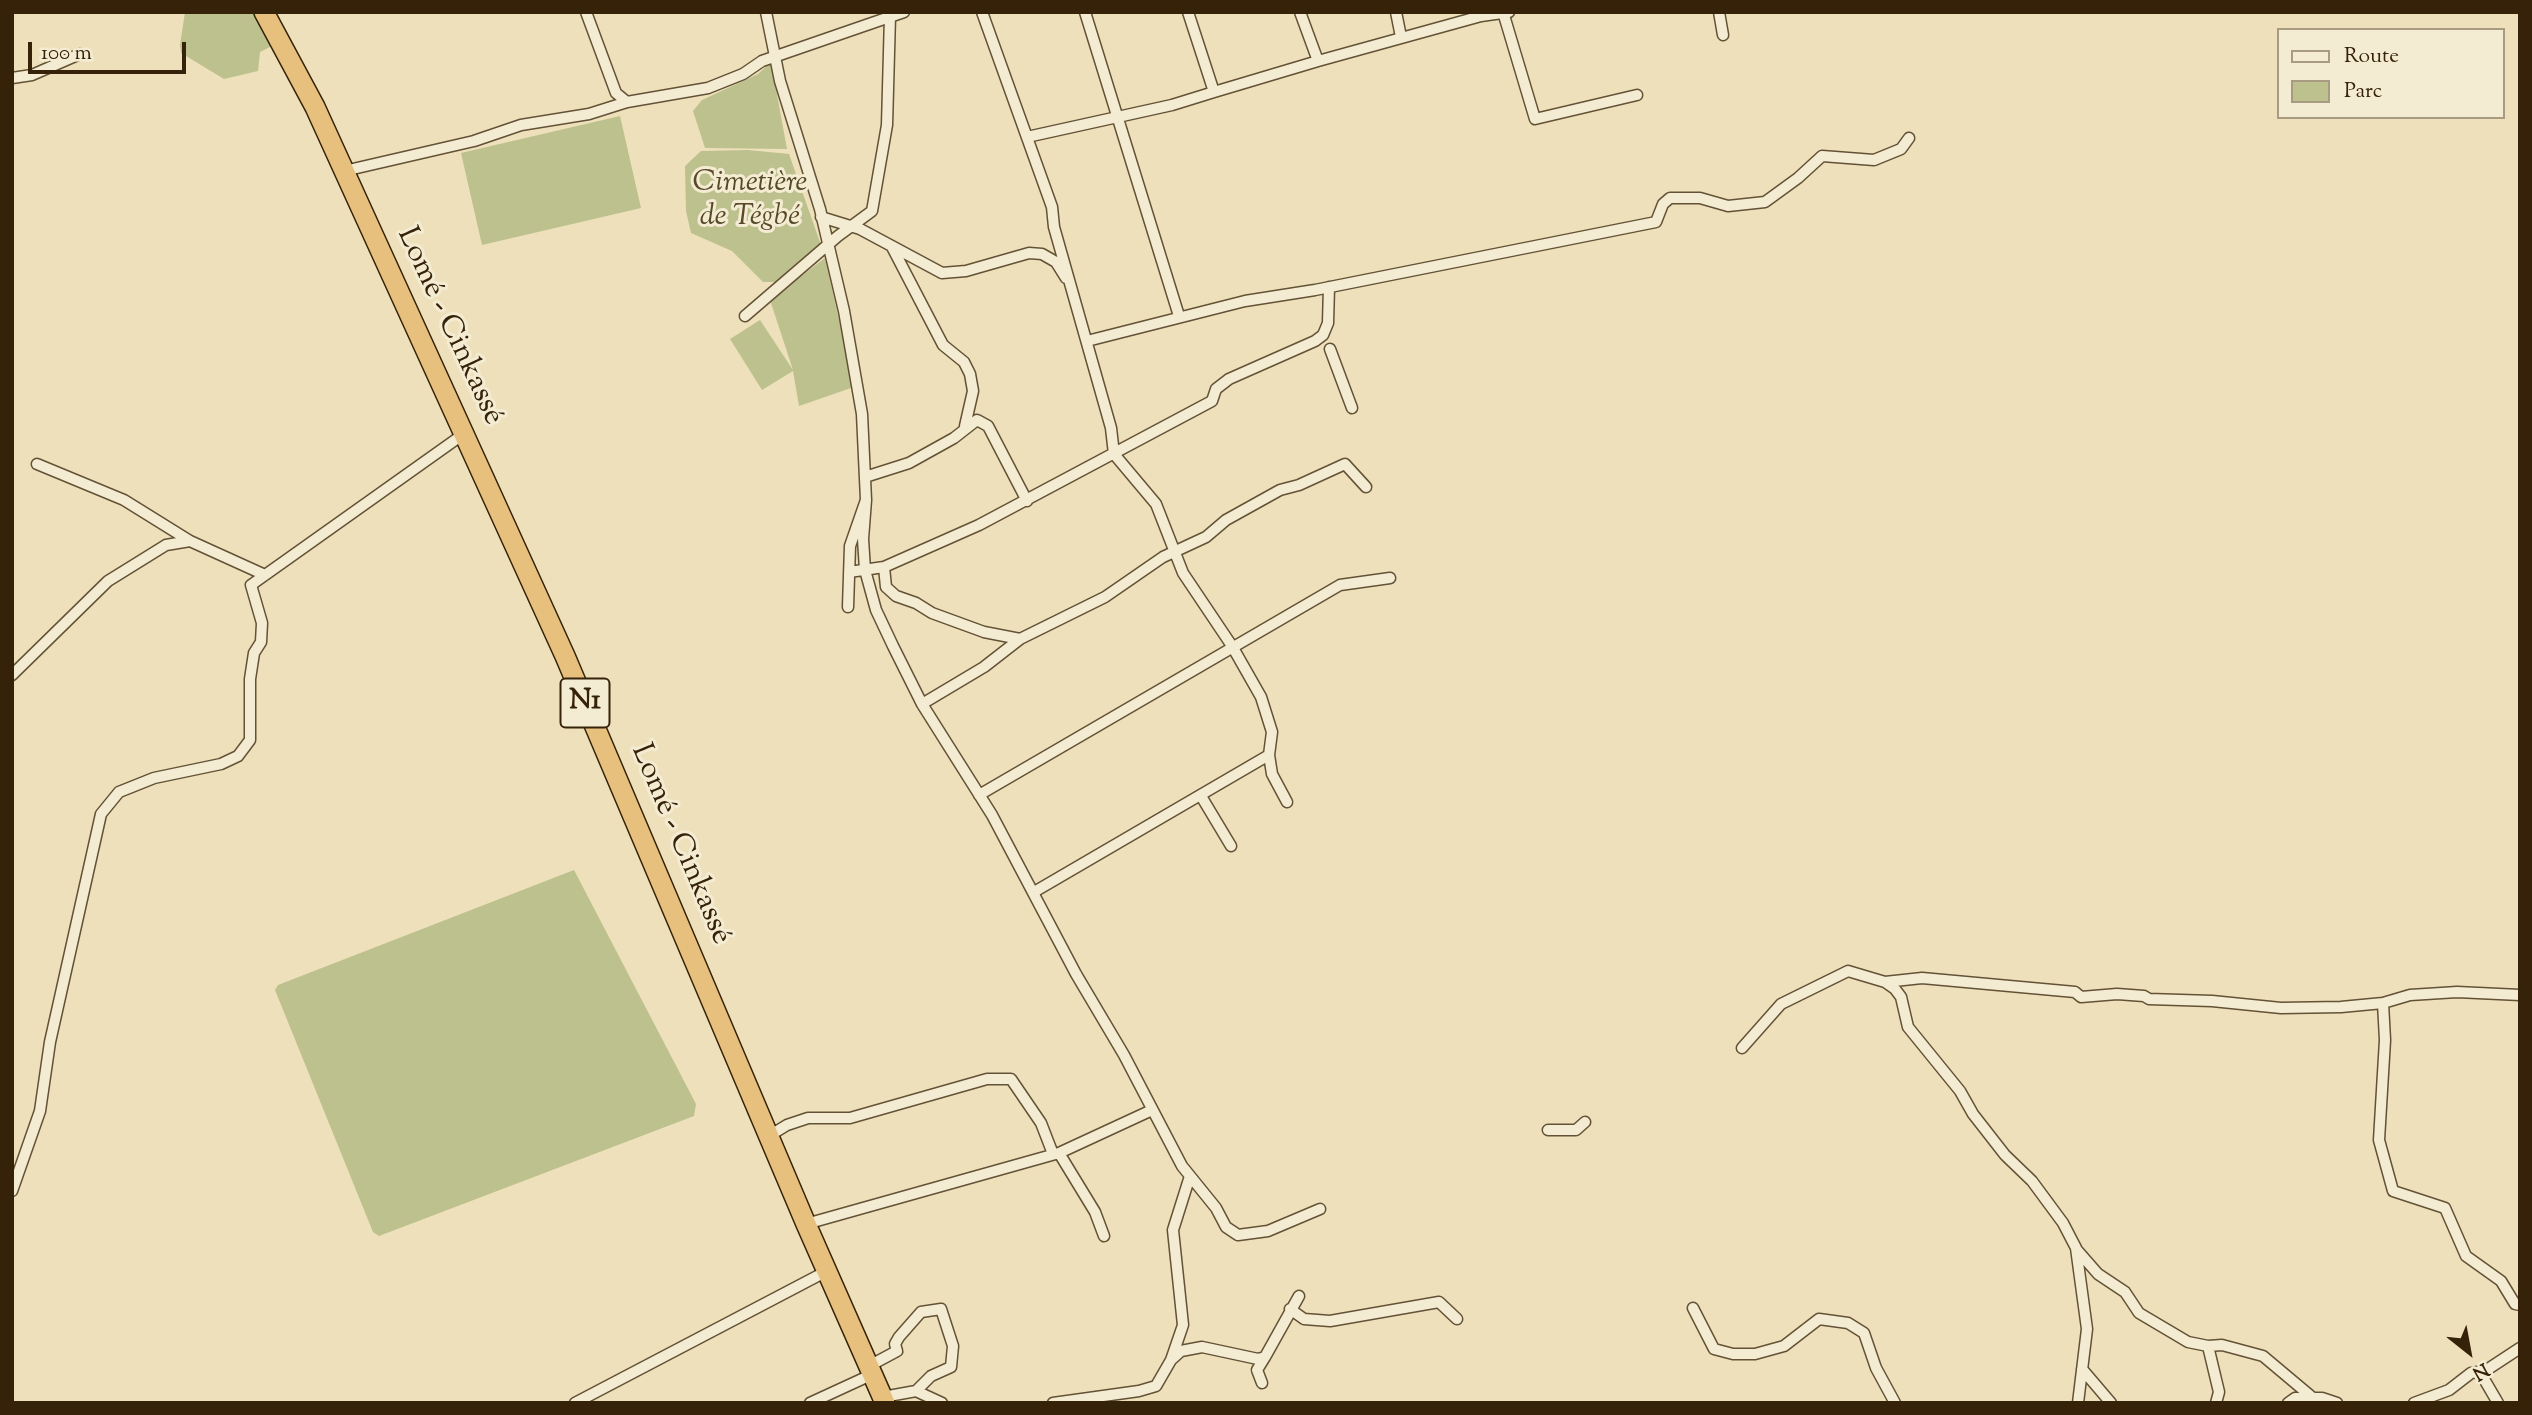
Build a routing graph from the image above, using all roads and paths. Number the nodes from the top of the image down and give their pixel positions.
1 (264, 12) edge
2 (586, 12) edge
3 (766, 12) edge
4 (904, 12) edge
5 (982, 12) edge
6 (1085, 12) edge
7 (1188, 12) edge
8 (1300, 12) edge
9 (1396, 12) edge
10 (1719, 12) edge
11 (1505, 13) edge
12 (890, 16) junction
13 (1723, 35) dead end
14 (1401, 37) junction
15 (80, 54) dead end
16 (775, 57) junction
17 (1318, 61) junction
18 (12, 78) edge
19 (1214, 92) junction
20 (1637, 95) dead end
21 (627, 102) junction
22 (1116, 117) junction
23 (1027, 137) junction
24 (1909, 138) dead end
25 (344, 171) junction
26 (821, 217) junction
27 (850, 227) junction
28 (828, 247) junction
29 (892, 247) junction
30 (1068, 279) junction
31 (1329, 287) junction
32 (745, 316) dead end
33 (1179, 316) junction
34 (1087, 341) junction
35 (1331, 349) dead end
36 (1352, 408) dead end
37 (965, 426) junction
38 (465, 433) junction
39 (1114, 454) junction
40 (37, 464) dead end
41 (865, 477) junction
42 (1366, 487) dead end
43 (866, 500) junction
44 (1027, 501) junction
45 (190, 541) junction
46 (1174, 553) junction
47 (884, 568) junction
48 (865, 570) junction
49 (849, 572) junction
50 (265, 575) junction
51 (1390, 578) dead end
52 (848, 607) dead end
53 (1020, 639) junction
54 (1232, 646) junction
55 (12, 675) edge
56 (922, 704) junction
57 (1269, 755) junction
58 (979, 795) junction
59 (1201, 796) junction
60 (1287, 802) dead end
61 (1231, 846) dead end
62 (1034, 892) junction
63 (1885, 982) junction
64 (2520, 995) edge
65 (2383, 1003) junction
66 (1742, 1048) dead end
67 (1152, 1110) junction
68 (1585, 1122) dead end
69 (1548, 1130) dead end
70 (769, 1136) junction
71 (1056, 1154) junction
72 (1190, 1176) junction
73 (12, 1191) edge
74 (1320, 1209) dead end
75 (806, 1224) junction
76 (1104, 1236) dead end
77 (2076, 1248) junction
78 (827, 1271) junction
79 (1299, 1296) dead end
80 (2520, 1305) edge
81 (1693, 1308) dead end
82 (1290, 1310) junction
83 (1457, 1319) dead end
84 (2208, 1346) junction
85 (2520, 1348) edge
86 (1244, 1357) junction
87 (1265, 1357) junction
88 (1171, 1360) junction
89 (2082, 1369) junction
90 (871, 1370) junction
91 (1257, 1370) junction
92 (2485, 1371) junction
93 (1262, 1383) dead end
94 (916, 1391) junction
95 (884, 1400) edge
96 (2316, 1401) edge
97 (575, 1403) edge
98 (810, 1403) edge
99 (942, 1403) edge
100 (1053, 1403) edge
101 (1895, 1403) edge
102 (2078, 1403) edge
103 (2111, 1403) edge
104 (2216, 1403) edge
105 (2288, 1403) edge
106 (2337, 1403) edge
107 (2414, 1403) edge
108 (2498, 1403) edge

1 - 25 highway, Lomé - Cinkassé / N1
2 - 21 street
3 - 16 street
4 - 12 street
5 - 23 street
6 - 22 street
7 - 19 street
8 - 17 street
9 - 14 street
10 - 13 street
11 - 14 street
11 - 20 street
12 - 16 street
12 - 27 street
14 - 17 street
15 - 18 street
16 - 21 street
16 - 26 street
17 - 19 street
19 - 22 street
21 - 25 street
22 - 23 street
22 - 33 street
23 - 30 street
24 - 31 street
25 - 38 highway, Lomé - Cinkassé / N1
26 - 27 street
26 - 28 street
27 - 28 street
27 - 29 street
28 - 32 street
28 - 41 street
29 - 30 street
29 - 37 street
30 - 34 street
31 - 33 street
31 - 39 street
33 - 34 street
34 - 39 street
35 - 36 street
37 - 41 street
37 - 44 street
38 - 50 street
38 - 70 highway, Lomé - Cinkassé / N1
39 - 44 street
39 - 46 street
40 - 45 street
41 - 43 street
42 - 46 street
43 - 48 street
43 - 49 street
44 - 47 street
45 - 50 street
45 - 55 street
46 - 53 street
46 - 54 street
47 - 48 street
47 - 53 street
48 - 49 street
48 - 56 street
49 - 52 street
50 - 73 street
51 - 54 street
53 - 56 street
54 - 57 street
54 - 58 street
56 - 58 street
57 - 59 street
57 - 60 street
58 - 62 street
59 - 61 street
59 - 62 street
62 - 67 street
63 - 65 street
63 - 66 street
63 - 77 street
64 - 65 street
65 - 80 street
67 - 71 street
67 - 72 street
68 - 69 street
70 - 71 street
70 - 75 highway, Lomé - Cinkassé / N1
71 - 75 street
71 - 76 street
72 - 74 street
72 - 88 street
75 - 78 highway, Lomé - Cinkassé / N1
77 - 84 street
77 - 89 street
78 - 90 highway, Lomé - Cinkassé / N1
78 - 97 street
79 - 82 street
81 - 101 street
82 - 83 street
82 - 87 street
84 - 96 street
84 - 104 street
85 - 92 street
86 - 87 street
86 - 88 street
86 - 91 street
87 - 91 street
88 - 100 street
89 - 102 street
89 - 103 street
90 - 94 street
90 - 95 highway, Lomé - Cinkassé / N1
90 - 98 street
91 - 93 street
92 - 107 street
92 - 108 street
94 - 95 street
94 - 99 street
96 - 105 street
96 - 106 street

